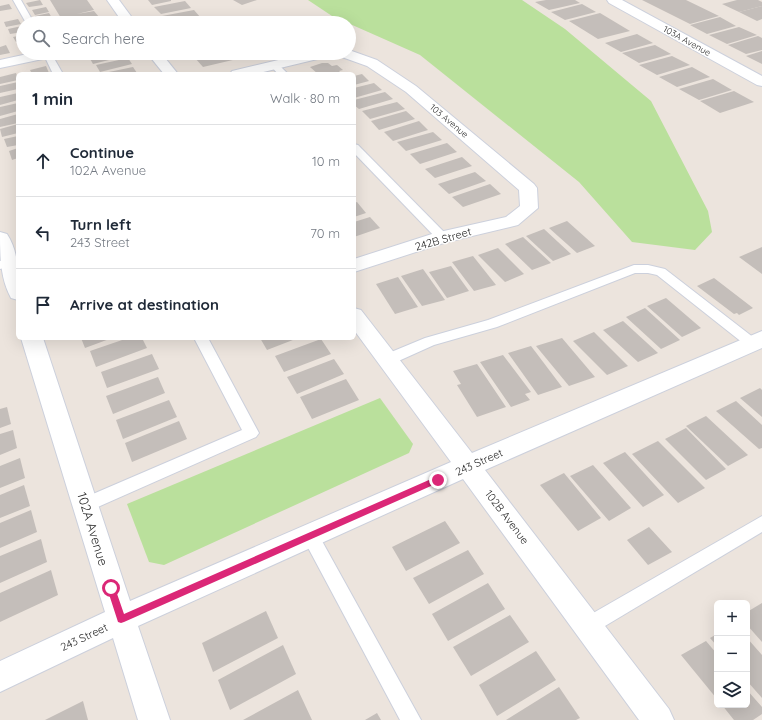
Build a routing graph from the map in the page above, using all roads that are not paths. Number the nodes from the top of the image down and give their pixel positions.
1 (17, 0) edge
2 (113, 0) edge
3 (613, 0) edge
4 (26, 16) edge
5 (125, 16) edge
6 (356, 57) edge
7 (18, 60) edge
8 (52, 60) edge
9 (160, 60) edge
10 (306, 60) edge
11 (0, 64) edge
12 (278, 70) edge
13 (57, 72) edge
14 (169, 72) edge
15 (258, 72) edge
16 (762, 82) edge
17 (356, 149) edge
18 (529, 208) joint
19 (442, 237) junction
20 (0, 238) edge
21 (9, 262) edge
22 (356, 265) edge
23 (16, 286) edge
24 (356, 318) edge
25 (33, 340) edge
26 (202, 340) edge
27 (757, 342) edge
28 (389, 359) junction
29 (468, 466) junction
30 (85, 505) junction
31 (762, 523) edge
32 (311, 537) junction
33 (121, 619) junction
34 (588, 626) junction
35 (0, 677) edge
36 (154, 720) edge
37 (411, 720) edge
38 (658, 720) edge

1 - 4 lane
2 - 5 street
3 - 16 street, 103A Avenue
6 - 18 street, 103 Avenue
7 - 11 street
8 - 13 lane
9 - 14 street
10 - 12 street
12 - 15 street
17 - 19 lane
18 - 19 street, 242B Street
19 - 22 street, 242B Street
20 - 21 street
21 - 23 street
24 - 28 street, 102B Avenue
25 - 30 street, 102A Avenue
26 - 30 lane
27 - 28 lane
27 - 29 street, 243 Street
28 - 29 street, 102B Avenue
29 - 32 street, 243 Street
29 - 34 street, 102B Avenue
30 - 33 street, 102A Avenue
31 - 34 lane
32 - 33 street, 243 Street
32 - 37 lane
33 - 35 street, 243 Street
33 - 36 street, 102A Avenue
34 - 38 street, 102B Avenue

